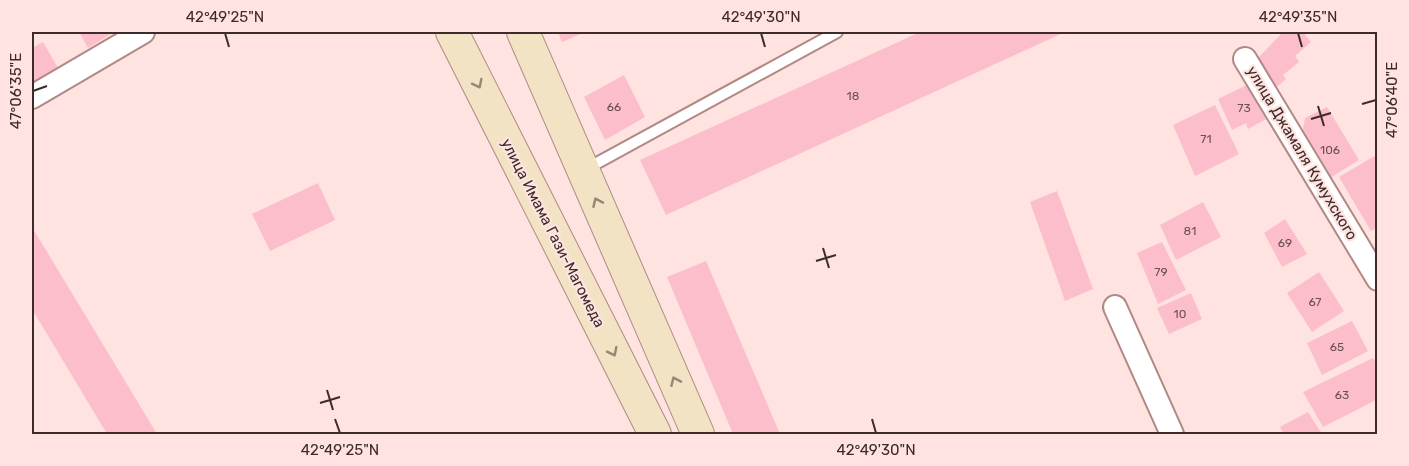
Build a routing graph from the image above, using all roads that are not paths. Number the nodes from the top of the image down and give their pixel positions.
1 (143, 32) edge
2 (452, 32) edge
3 (523, 32) edge
4 (837, 32) edge
5 (1245, 59) dead end
6 (32, 97) edge
7 (584, 171) junction
8 (1377, 279) edge
9 (1115, 307) dead end
10 (655, 435) edge
11 (698, 435) edge
12 (1172, 435) edge

1 - 6 street
2 -> 10 main road, улица Имама Гази-Магомеда
3 - 7 main road
4 - 7 lane
5 - 8 street, улица Джамаля Кумухского
11 -> 7 main road
9 - 12 street

